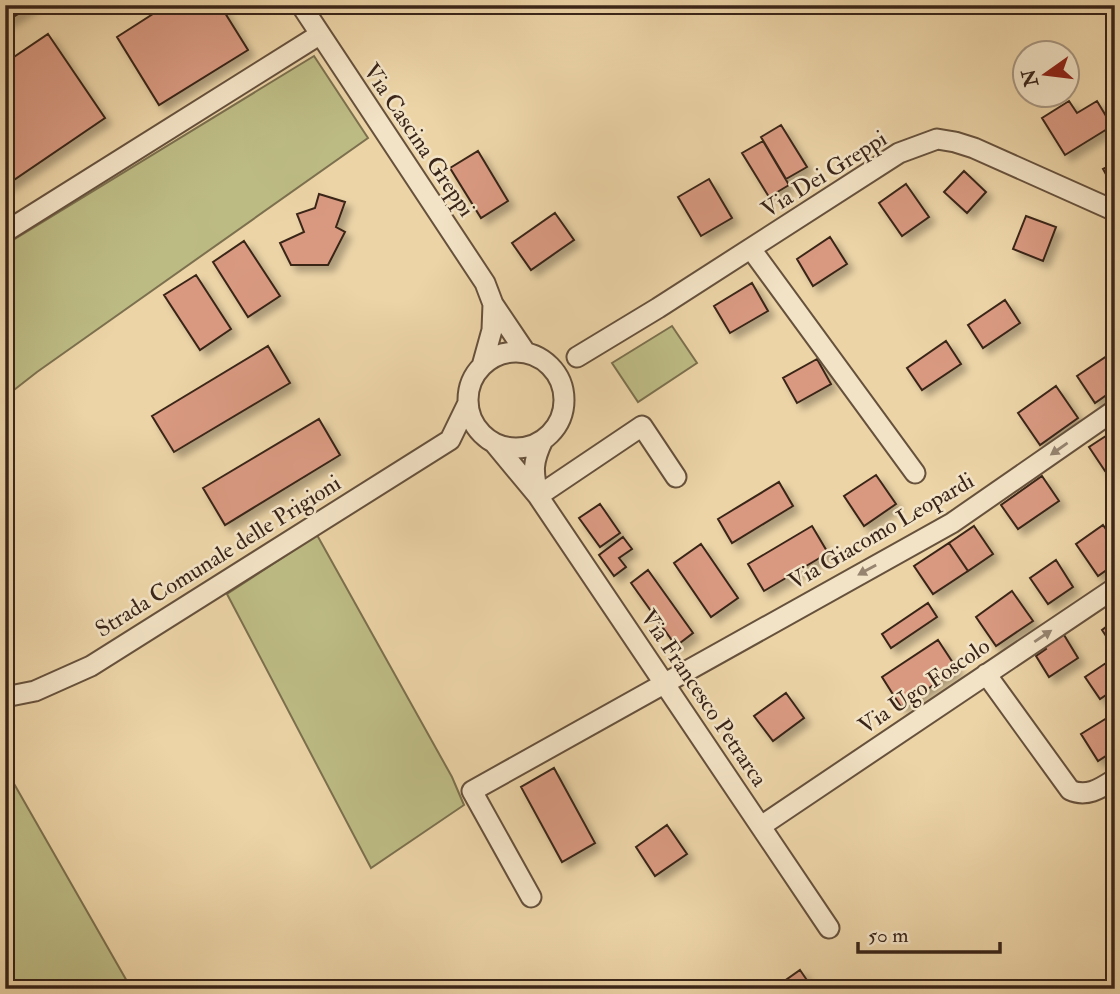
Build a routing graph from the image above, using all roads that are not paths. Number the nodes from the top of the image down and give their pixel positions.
1 (301, 5) edge
2 (319, 35) junction
3 (1115, 211) edge
4 (5, 232) edge
5 (751, 249) junction
6 (493, 304) junction
7 (534, 357) junction
8 (577, 357) junction
9 (482, 366) junction
10 (563, 394) junction
11 (468, 403) junction
12 (1115, 410) edge
13 (450, 440) junction
14 (543, 440) junction
15 (491, 441) junction
16 (915, 473) dead end
17 (676, 477) dead end
18 (538, 496) junction
19 (1115, 588) edge
20 (986, 674) junction
21 (665, 683) junction
22 (5, 696) edge
23 (1115, 779) edge
24 (761, 826) junction
25 (531, 897) dead end
26 (829, 928) dead end

1 - 2 street, Via Cascina Greppi
2 - 4 street
2 - 6 street, Via Cascina Greppi
3 - 5 street, Via Dei Greppi
5 - 8 street, Via Dei Greppi
5 - 16 street
6 - 7 street, Via Cascina Greppi
6 - 9 street
7 - 8 street
7 - 9 street
7 - 10 street
8 - 10 street
9 - 11 street
10 - 14 street
11 - 13 street
11 - 15 street
12 -> 21 street, Via Giacomo Leopardi
13 - 15 street
13 - 22 street, Strada Comunale delle Prigioni
14 - 15 street
14 - 18 street, Via Francesco Petrarca
15 - 18 street, Via Francesco Petrarca
17 - 18 street
18 - 21 street, Via Francesco Petrarca
20 -> 19 street, Via Ugo Foscolo
20 - 23 street
20 - 24 street, Via Ugo Foscolo
21 - 24 street, Via Francesco Petrarca
21 - 25 street, Via Giacomo Leopardi
24 - 26 street, Via Francesco Petrarca

